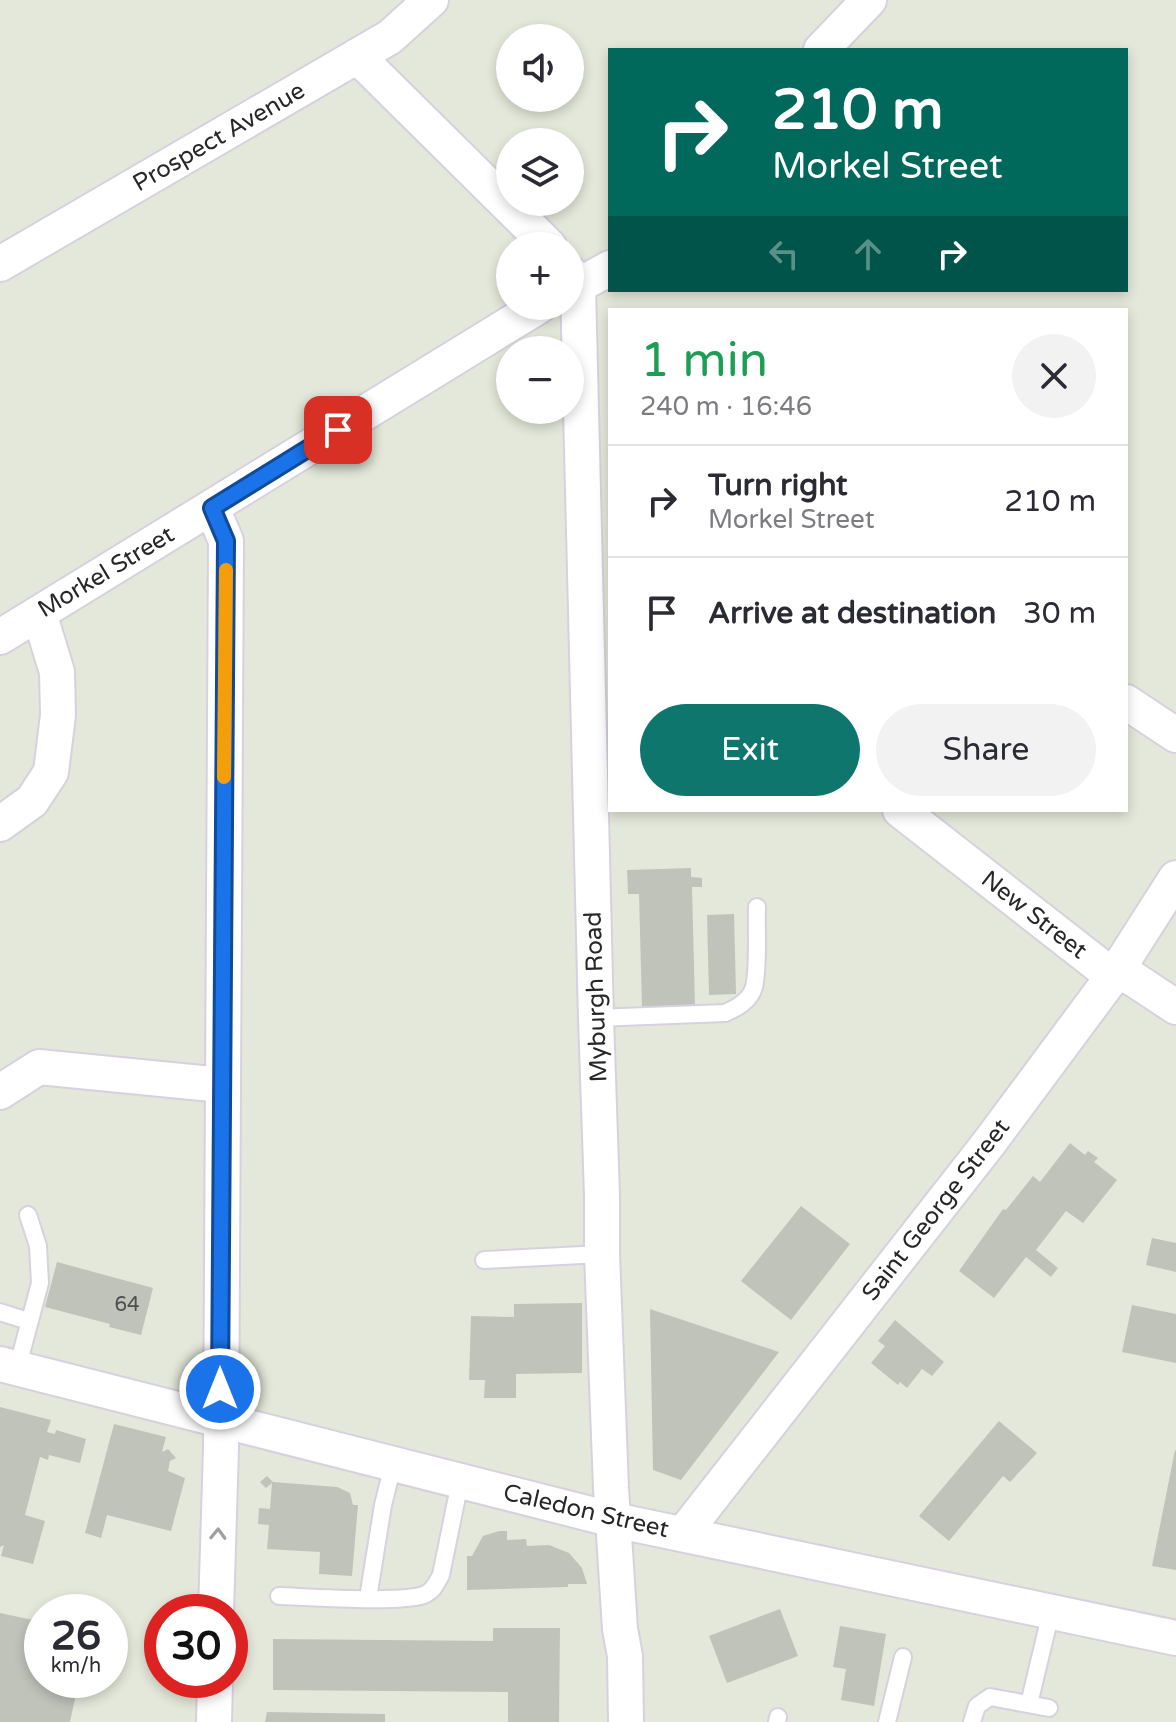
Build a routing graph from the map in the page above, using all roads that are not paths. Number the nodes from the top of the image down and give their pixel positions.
1 (431, 0) edge
2 (869, 0) edge
3 (823, 48) edge
4 (357, 56) junction
5 (535, 232) edge
6 (0, 264) edge
7 (608, 269) edge
8 (584, 279) edge
9 (516, 320) edge
10 (576, 320) edge
11 (212, 508) junction
12 (39, 613) junction
13 (598, 625) edge
14 (0, 637) edge
15 (1128, 703) edge
16 (1176, 735) edge
17 (903, 812) edge
18 (0, 824) edge
19 (1176, 878) edge
20 (757, 907) dead end
21 (1116, 972) junction
22 (1176, 1007) edge
23 (596, 1018) junction
24 (222, 1085) junction
25 (0, 1092) edge
26 (28, 1215) dead end
27 (602, 1254) junction
28 (484, 1260) dead end
29 (0, 1312) edge
30 (28, 1321) junction
31 (8, 1366) edge
32 (221, 1421) junction
33 (393, 1465) junction
34 (460, 1482) junction
35 (614, 1520) junction
36 (683, 1534) junction
37 (216, 1594) edge
38 (279, 1596) dead end
39 (368, 1598) junction
40 (1051, 1612) junction
41 (1176, 1638) edge
42 (903, 1657) dead end
43 (215, 1698) edge
44 (1029, 1704) junction
45 (1049, 1708) dead end
46 (214, 1722) edge
47 (626, 1722) edge
48 (887, 1722) edge
49 (972, 1722) edge

1 - 4 street, Prospect Avenue
2 - 3 street
4 - 5 street
4 - 6 street, Prospect Avenue
7 - 8 street
9 - 11 street, Morkel Street
10 - 13 street, Myburgh Road
11 - 12 street, Morkel Street
11 - 24 street
12 - 14 street, Morkel Street
12 - 18 street
13 - 23 street, Myburgh Road
15 - 16 street
17 - 21 street, New Street
19 - 21 street, Saint George Street
20 - 23 lane
21 - 22 street, New Street
21 - 36 street, Saint George Street
23 - 27 street, Myburgh Road
24 - 25 street
24 - 32 street
26 - 30 lane
27 - 28 lane
27 - 35 street, Myburgh Road
29 - 30 lane
30 - 31 lane
31 - 32 street, Caledon Street
32 - 33 street, Caledon Street
37 -> 32 street
33 - 34 street, Caledon Street
33 - 39 lane
34 - 35 street, Caledon Street
34 - 39 lane
35 - 36 street, Caledon Street
35 - 47 street, Myburgh Road
36 - 40 street, Caledon Street
38 - 39 lane
40 - 41 street, Caledon Street
40 - 44 lane
42 - 48 lane
43 - 46 street
44 - 45 lane
44 - 49 lane

